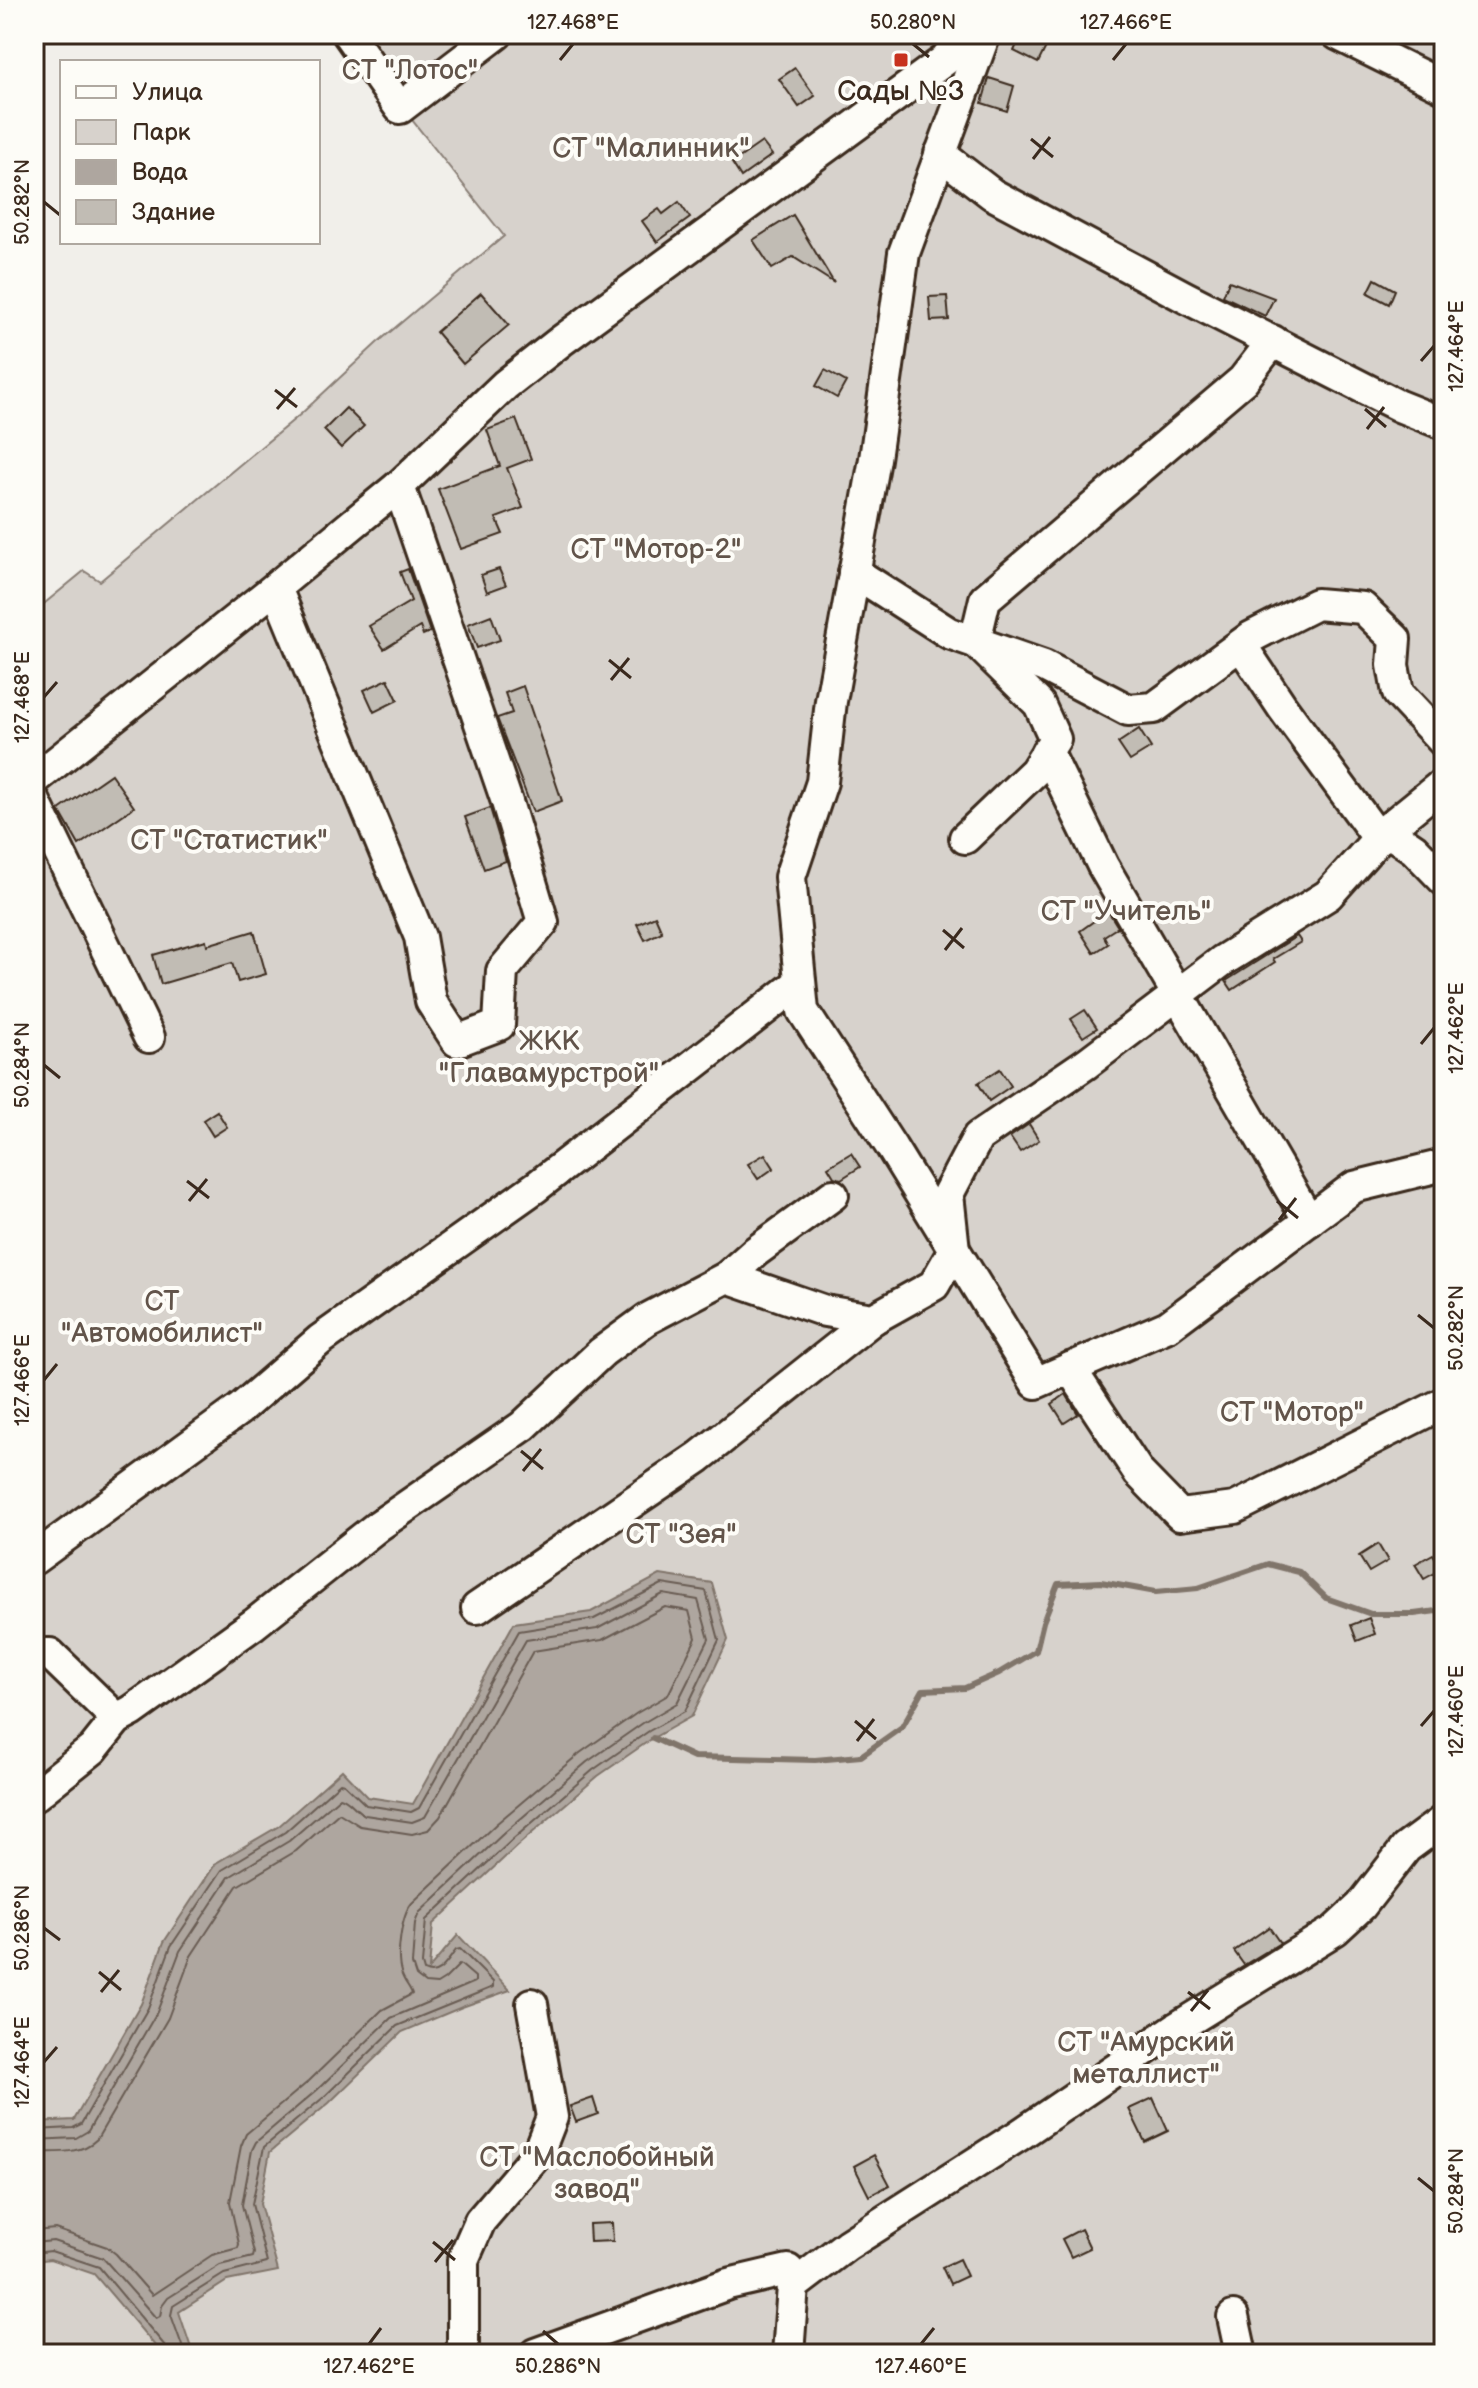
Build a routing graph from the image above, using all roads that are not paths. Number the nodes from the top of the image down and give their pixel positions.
1 (348, 34) edge
2 (497, 34) edge
3 (965, 34) edge
4 (985, 34) edge
5 (1337, 34) edge
6 (1444, 87) edge
7 (940, 154) junction
8 (1273, 341) junction
9 (1444, 424) edge
10 (399, 486) junction
11 (854, 572) junction
12 (276, 588) junction
13 (975, 641) junction
14 (1241, 645) junction
15 (1444, 742) edge
16 (1047, 751) junction
17 (34, 780) edge
18 (1444, 783) edge
19 (34, 800) edge
20 (1382, 834) junction
21 (965, 838) dead end
22 (1444, 880) edge
23 (800, 982) junction
24 (1178, 994) junction
25 (149, 1037) dead end
26 (1444, 1165) edge
27 (833, 1195) dead end
28 (1309, 1221) junction
29 (954, 1250) junction
30 (727, 1277) junction
31 (873, 1319) junction
32 (1070, 1368) junction
33 (1444, 1403) edge
34 (34, 1559) edge
35 (477, 1608) dead end
36 (34, 1654) edge
37 (117, 1719) junction
38 (34, 1796) edge
39 (1444, 1820) edge
40 (532, 2004) dead end
41 (793, 2286) junction
42 (1233, 2317) dead end
43 (463, 2354) edge
44 (535, 2354) edge
45 (788, 2354) edge
46 (1241, 2354) edge

1 - 2 street
3 - 10 street
4 - 7 street
5 - 6 street
7 - 8 street
7 - 11 street
8 - 9 street
8 - 13 street
10 - 12 street
10 - 12 street
11 - 13 street
11 - 23 street
12 - 17 street
13 - 14 street
13 - 16 street
14 - 15 street
14 - 20 street
16 - 21 street
16 - 24 street
18 - 20 street
19 - 25 street
20 - 22 street
20 - 24 street
23 - 29 street
23 - 34 street
24 - 28 street
24 - 29 street
26 - 28 street
27 - 30 street
28 - 32 street
29 - 31 street
29 - 32 street
30 - 31 street
30 - 37 street
31 - 35 street
32 - 33 street
36 - 37 street
37 - 38 street
39 - 41 street
40 - 43 street
41 - 44 street
41 - 45 street
42 - 46 street

